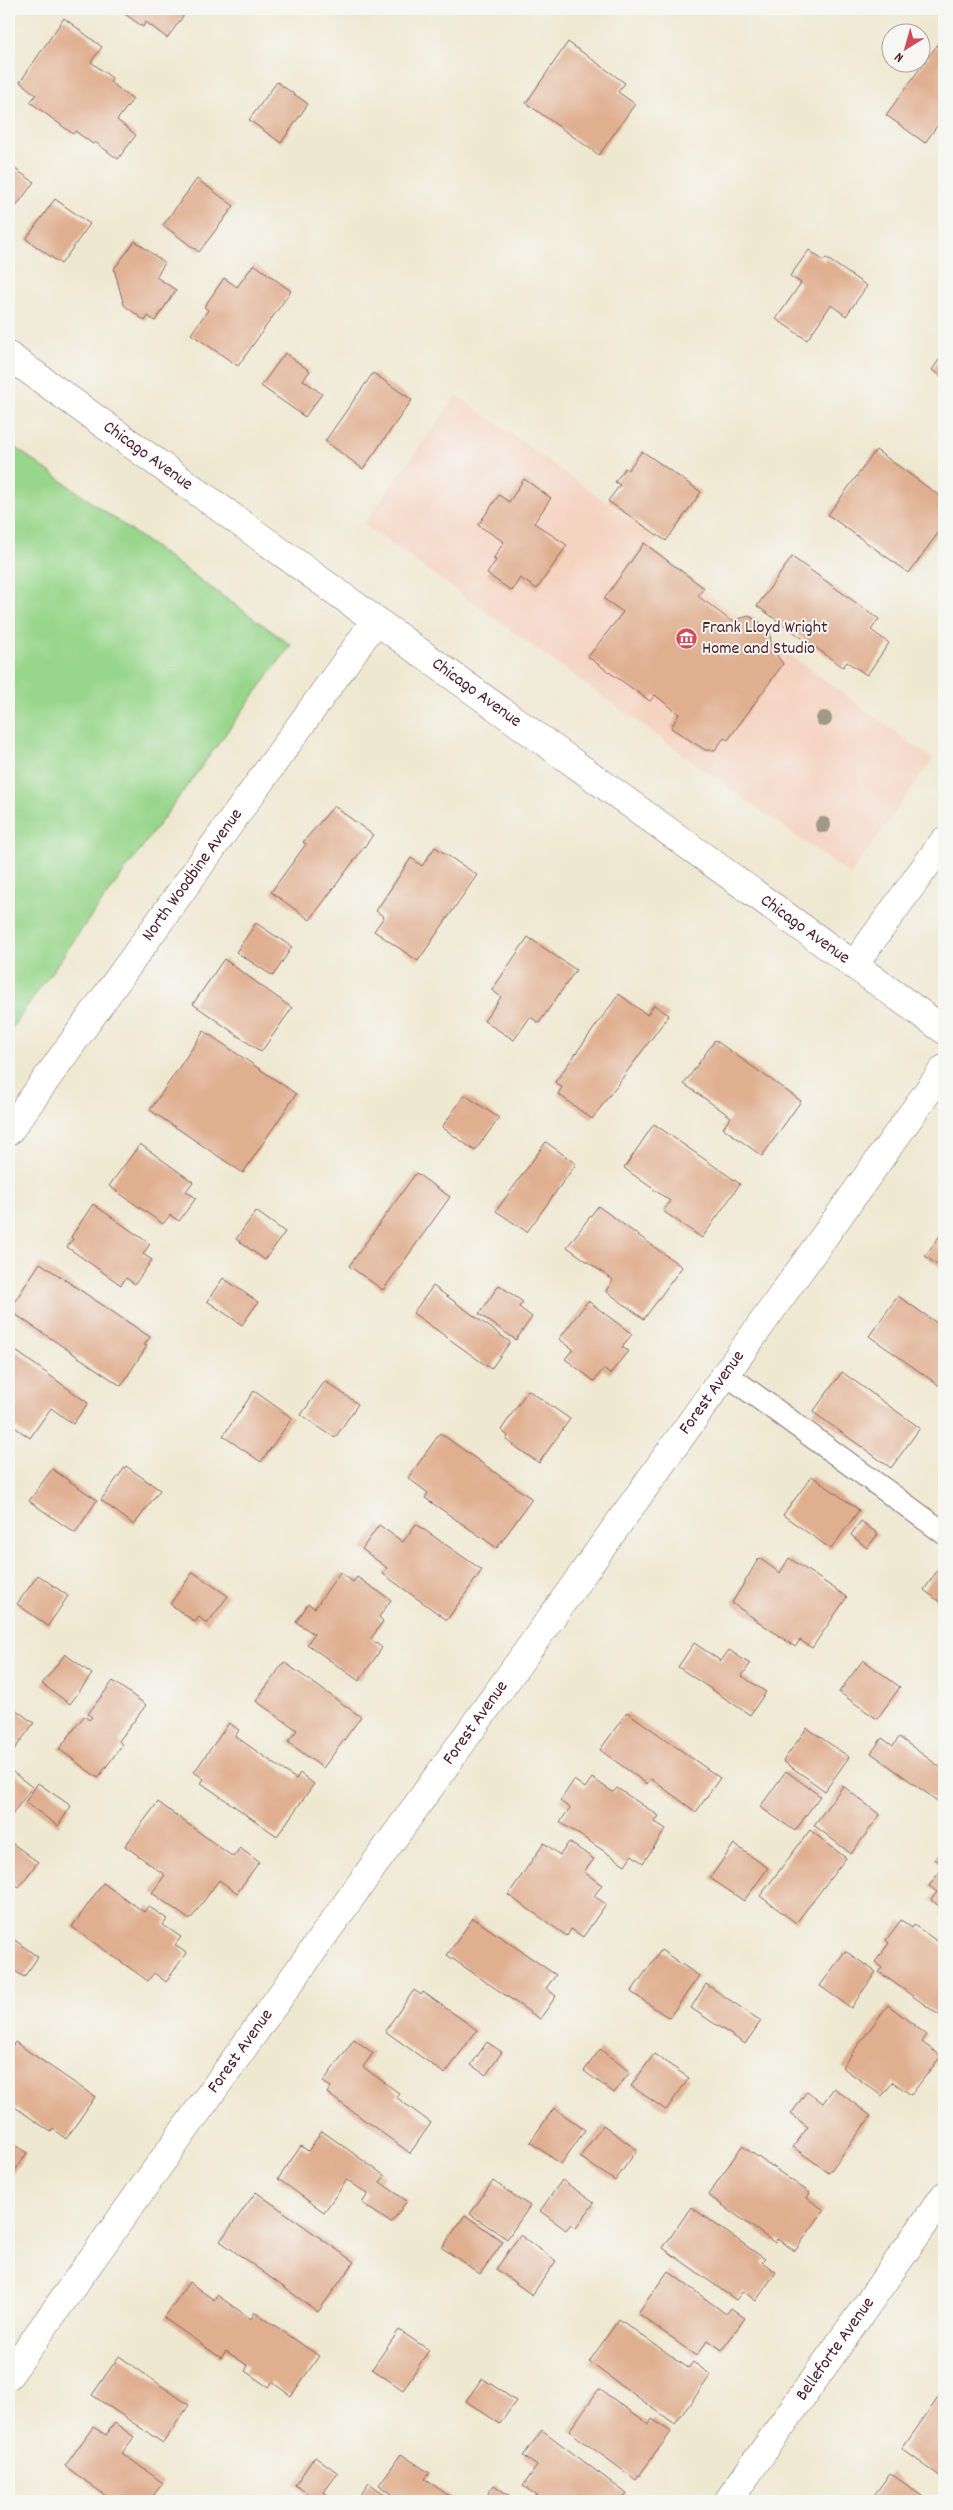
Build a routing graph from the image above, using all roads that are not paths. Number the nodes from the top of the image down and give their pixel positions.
1 (9, 356) edge
2 (376, 620) junction
3 (944, 841) edge
4 (854, 965) junction
5 (944, 1030) edge
6 (944, 1069) edge
7 (9, 1131) edge
8 (726, 1374) junction
9 (944, 1533) edge
10 (944, 2196) edge
11 (9, 2375) edge
12 (728, 2501) edge

1 - 2 street, Chicago Avenue
2 - 4 street, Chicago Avenue
2 - 7 street, North Woodbine Avenue
3 - 4 street
4 - 5 street, Chicago Avenue
6 - 8 street, Forest Avenue
8 - 9 lane
8 - 11 street, Forest Avenue
10 - 12 street, Belleforte Avenue

